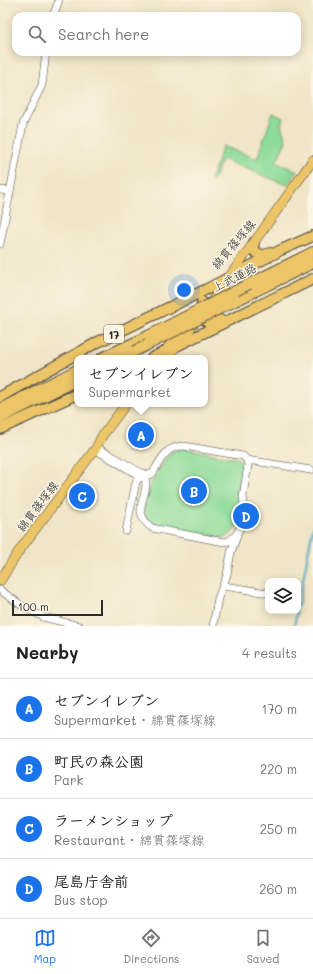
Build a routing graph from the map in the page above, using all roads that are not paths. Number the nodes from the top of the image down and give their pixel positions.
1 (59, 0) edge
2 (54, 12) edge
3 (46, 56) edge
4 (313, 160) edge
5 (0, 190) edge
6 (9, 191) junction
7 (267, 223) junction
8 (313, 236) edge
9 (254, 242) junction
10 (0, 244) edge
11 (281, 250) junction
12 (313, 252) edge
13 (313, 263) edge
14 (230, 276) junction
15 (313, 279) edge
16 (216, 284) junction
17 (202, 302) joint
18 (197, 314) junction
19 (241, 314) junction
20 (137, 322) junction
21 (192, 327) joint
22 (178, 345) junction
23 (108, 355) edge
24 (127, 355) edge
25 (165, 355) edge
26 (165, 355) edge
27 (74, 372) edge
28 (74, 381) edge
29 (74, 395) edge
30 (0, 397) edge
31 (124, 407) edge
32 (130, 407) edge
33 (0, 409) edge
34 (0, 418) edge
35 (0, 429) edge
36 (96, 448) junction
37 (247, 460) junction
38 (311, 470) dead end
39 (140, 476) junction
40 (240, 530) junction
41 (126, 531) dead end
42 (224, 542) junction
43 (232, 552) junction
44 (0, 581) edge
45 (224, 586) junction
46 (0, 590) edge
47 (265, 593) edge
48 (68, 625) edge
49 (79, 626) edge
50 (212, 626) edge

1 - 2 street
3 - 6 street
4 - 7 main road, 綿貫篠塚線
5 - 6 street
6 - 10 street
7 - 9 main road, 綿貫篠塚線
7 - 16 main road, 綿貫篠塚線
8 - 11 highway, 17
9 - 11 highway
9 - 14 main road, 綿貫篠塚線
11 - 14 highway, 17
12 - 23 highway, 上武道路 / 17, bridge
13 - 24 highway, 上武道路 / 17, bridge
14 - 16 highway, 17
14 - 18 main road, 綿貫篠塚線
15 - 19 highway
16 - 17 main road, 綿貫篠塚線
16 - 20 highway, 17
17 - 18 highway
18 - 19 highway
18 - 20 highway
18 - 21 highway
18 - 25 main road, 綿貫篠塚線
19 - 22 highway
20 - 30 highway, 17
21 - 22 main road
22 - 26 highway
27 - 33 highway
28 - 34 highway
29 - 35 highway
31 - 36 main road, 綿貫篠塚線
32 - 36 main road, 綿貫篠塚線
36 - 37 street
36 - 39 street
36 - 44 main road, 綿貫篠塚線
37 - 38 street
37 - 40 street
39 - 41 street
39 - 42 street
40 - 42 street
40 - 43 street
42 - 43 street
43 - 45 street
45 - 47 street
45 - 50 street
46 - 48 street
48 - 49 street

